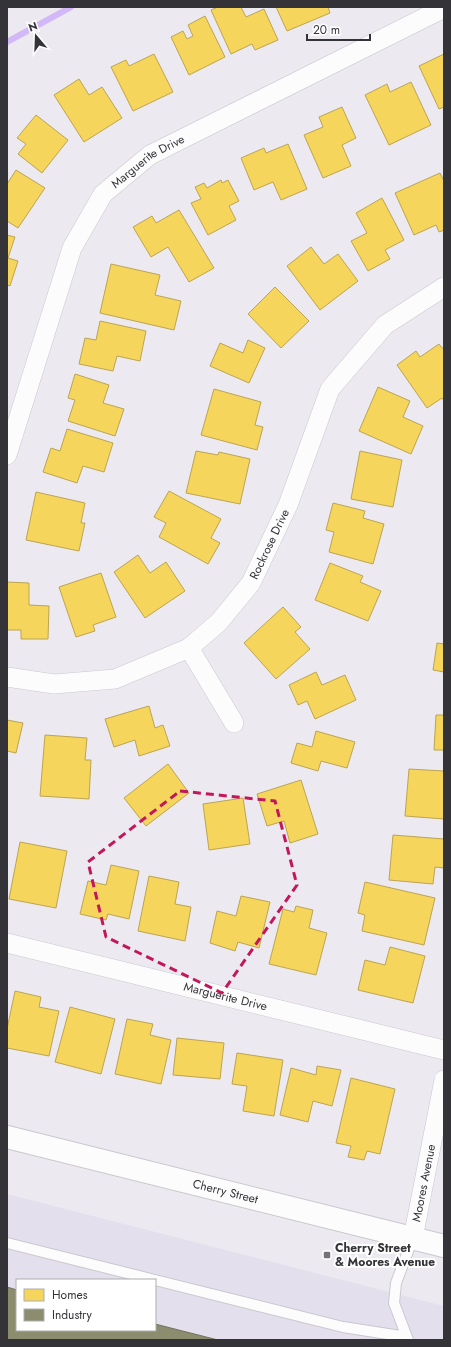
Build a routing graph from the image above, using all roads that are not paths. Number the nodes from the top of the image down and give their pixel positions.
1 (444, 8) edge
2 (444, 287) edge
3 (7, 455) edge
4 (189, 648) junction
5 (7, 678) edge
6 (234, 723) dead end
7 (7, 943) edge
8 (444, 1050) edge
9 (444, 1080) edge
10 (7, 1137) edge
11 (413, 1238) junction
12 (7, 1243) edge
13 (444, 1246) edge
14 (151, 1279) edge
15 (156, 1280) edge
16 (407, 1339) edge

1 - 3 street, Marguerite Drive
2 - 4 street, Rockrose Drive
4 - 5 street, Rockrose Drive
4 - 6 street
7 - 8 street, Marguerite Drive
9 - 11 street, Moores Avenue
10 - 11 street, Cherry Street
11 - 13 street, Cherry Street
11 - 16 lane
12 - 14 lane
15 - 16 lane

